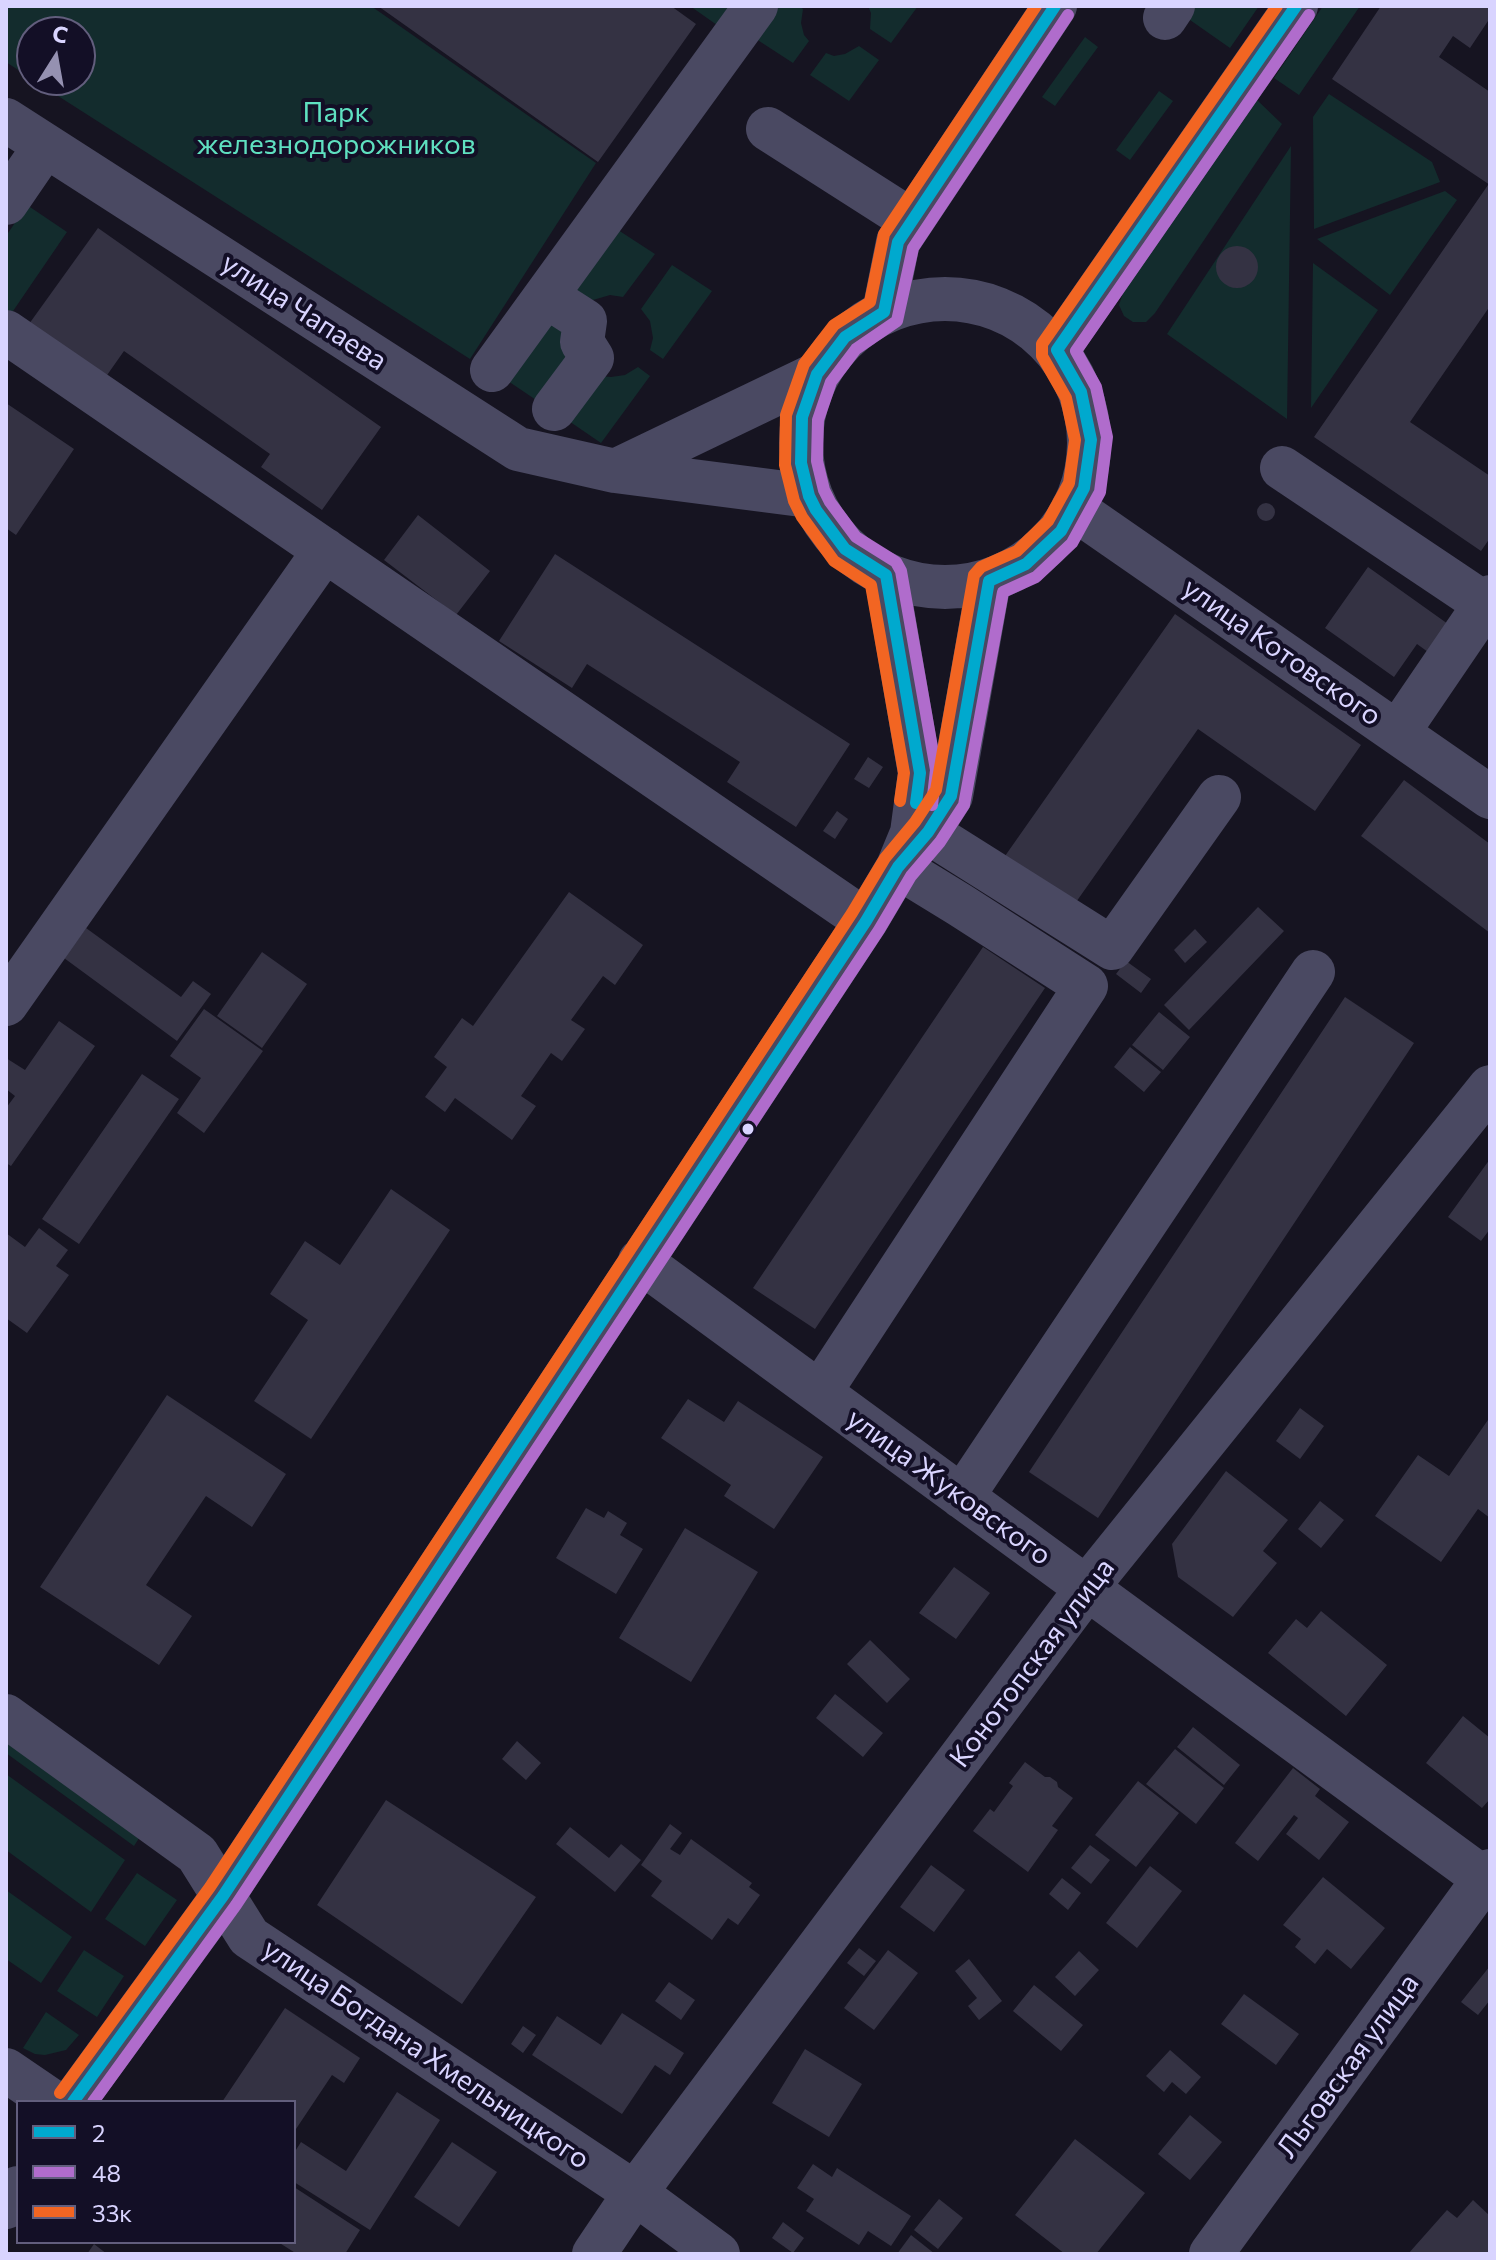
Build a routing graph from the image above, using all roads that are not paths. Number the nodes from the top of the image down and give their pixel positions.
1 (756, 6) edge
2 (1055, 6) edge
3 (1296, 6) edge
4 (6, 120) edge
5 (768, 129) dead end
6 (45, 146) junction
7 (6, 203) edge
8 (912, 221) junction
9 (546, 296) junction
10 (884, 312) junction
11 (6, 332) edge
12 (1057, 350) junction
13 (492, 370) dead end
14 (817, 374) junction
15 (554, 409) dead end
16 (1282, 468) dead end
17 (615, 471) junction
18 (809, 496) junction
19 (1073, 508) junction
20 (325, 550) junction
21 (886, 575) junction
22 (989, 581) junction
23 (1488, 600) edge
24 (1398, 732) junction
25 (1219, 797) dead end
26 (1490, 797) edge
27 (912, 844) junction
28 (866, 921) junction
29 (1313, 972) dead end
30 (6, 1004) edge
31 (1490, 1087) edge
32 (640, 1261) junction
33 (820, 1392) junction
34 (962, 1497) junction
35 (1088, 1588) junction
36 (6, 1716) edge
37 (1488, 1878) edge
38 (223, 1896) junction
39 (6, 2070) edge
40 (50, 2100) edge
41 (74, 2100) edge
42 (635, 2193) junction
43 (594, 2254) edge
44 (718, 2254) edge
45 (1211, 2254) edge

1 - 9 street
2 - 8 street
3 - 12 street
4 - 6 street, улица Чапаева
5 - 8 street
6 - 7 street
6 - 17 street, улица Чапаева
8 - 10 street
9 - 13 street
9 - 15 street
10 - 12 street
10 - 14 street
11 - 20 street
12 - 19 street
14 - 17 street
14 - 18 street
16 - 23 street
17 - 18 street, улица Чапаева
18 - 21 street
19 - 22 street
19 - 24 street, улица Котовского
20 - 28 street
20 - 30 street
21 - 22 street
21 - 27 street
22 - 27 street
23 - 24 street
24 - 26 street, улица Котовского
25 - 27 street
27 - 28 street
27 - 33 street
28 - 32 street
29 - 34 street
31 - 35 street, Конотопская улица
32 - 33 street, улица Жуковского
32 - 38 street
33 - 34 street, улица Жуковского
34 - 35 street, улица Жуковского
35 - 37 street, улица Жуковского
35 - 42 street, Конотопская улица
36 - 38 street, улица Богдана Хмельницкого
37 - 45 street, Льговская улица
38 - 41 street
38 - 42 street, улица Богдана Хмельницкого
39 - 40 street
42 - 43 street, Конотопская улица
42 - 44 street, улица Богдана Хмельницкого

